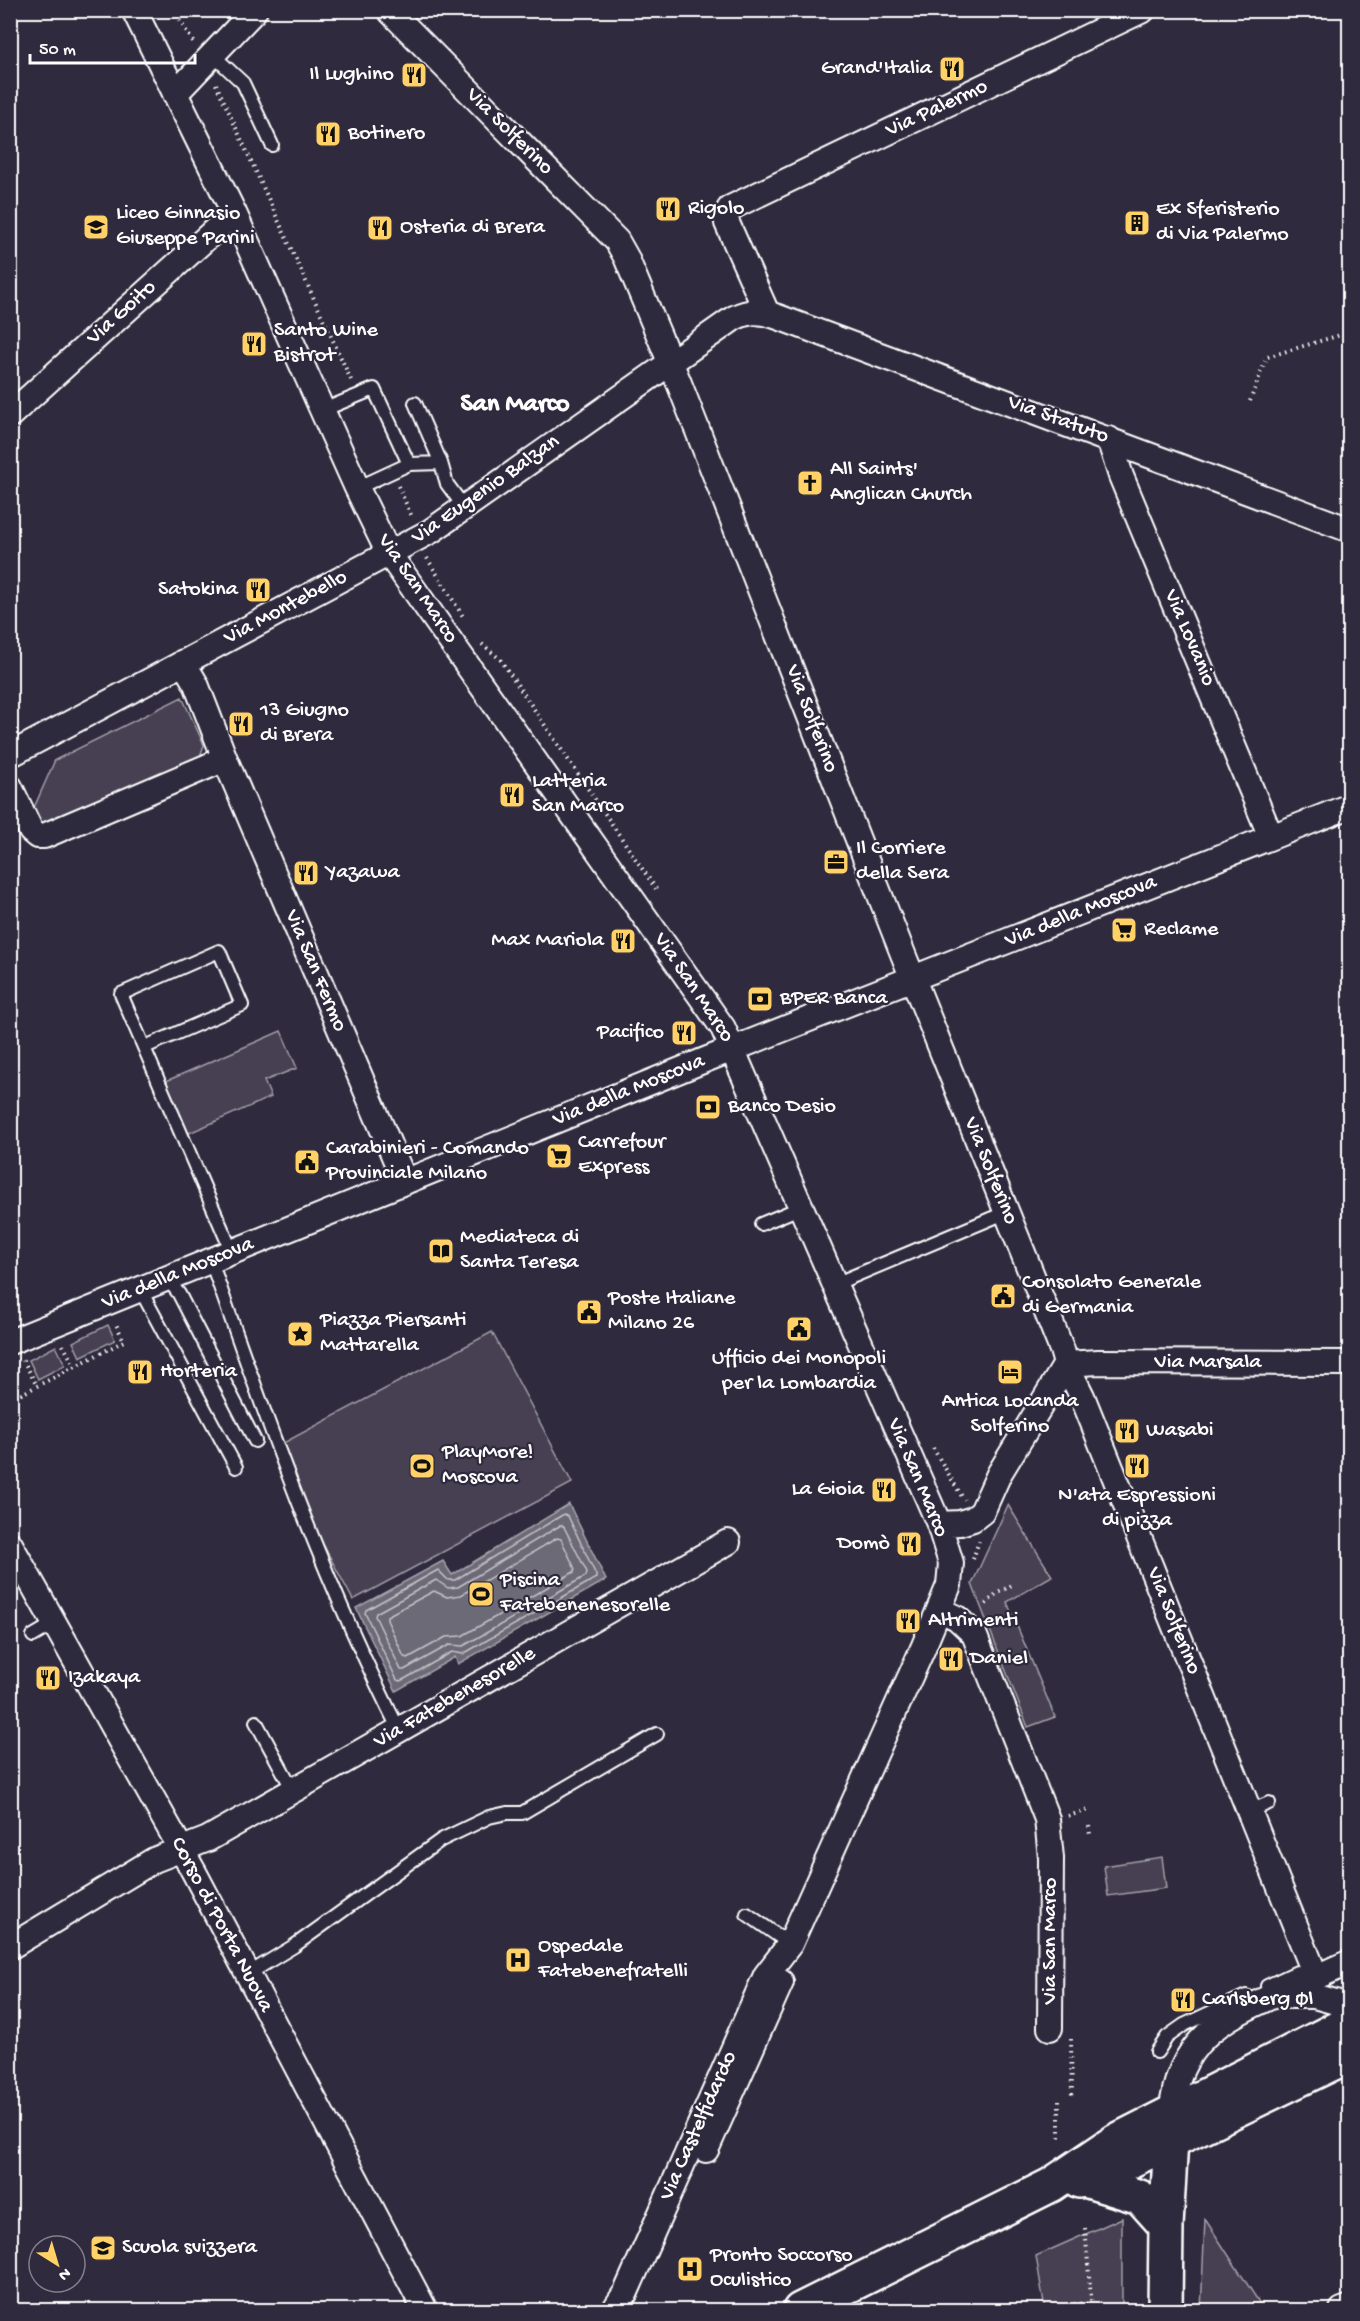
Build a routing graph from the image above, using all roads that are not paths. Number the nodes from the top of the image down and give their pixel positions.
1 (134, 10) edge
2 (255, 10) edge
3 (389, 10) edge
4 (1143, 10) edge
5 (205, 51) junction
6 (175, 94) junction
7 (272, 146) dead end
8 (234, 213) junction
9 (766, 313) junction
10 (670, 362) junction
11 (415, 404) dead end
12 (323, 410) junction
13 (10, 415) edge
14 (1110, 439) junction
15 (441, 463) junction
16 (409, 464) junction
17 (357, 488) junction
18 (464, 507) junction
19 (1350, 530) edge
20 (389, 554) junction
21 (183, 662) junction
22 (10, 755) edge
23 (225, 759) junction
24 (10, 787) edge
25 (1350, 806) edge
26 (1271, 837) junction
27 (914, 978) junction
28 (145, 1047) junction
29 (734, 1049) junction
30 (405, 1182) junction
31 (802, 1207) junction
32 (1007, 1212) junction
33 (761, 1224) dead end
34 (221, 1256) junction
35 (167, 1278) junction
36 (835, 1284) junction
37 (140, 1289) junction
38 (16, 1349) edge
39 (1066, 1364) junction
40 (1350, 1364) edge
41 (255, 1441) dead end
42 (236, 1467) dead end
43 (939, 1524) junction
44 (728, 1542) dead end
45 (10, 1544) edge
46 (940, 1610) junction
47 (55, 1623) junction
48 (33, 1636) dead end
49 (256, 1722) dead end
50 (399, 1730) junction
51 (657, 1734) dead end
52 (293, 1790) junction
53 (180, 1850) junction
54 (747, 1914) dead end
55 (790, 1944) junction
56 (10, 1947) edge
57 (1350, 1962) edge
58 (248, 1974) junction
59 (1316, 1977) junction
60 (1267, 1998) junction
61 (1350, 2006) edge
62 (1350, 2022) edge
63 (1060, 2031) road end
64 (1157, 2052) dead end
65 (1350, 2055) edge
66 (1172, 2125) junction
67 (1085, 2180) junction
68 (1051, 2185) junction
69 (1166, 2226) junction
70 (1350, 2307) edge
71 (425, 2310) edge
72 (615, 2310) edge
73 (632, 2310) edge
74 (800, 2310) edge
75 (1165, 2310) edge
76 (1342, 2310) edge

1 - 6 street, Via San Marco
2 - 5 street
3 - 10 street, Via Solferino
4 - 9 street, Via Palermo
5 - 6 street
5 - 7 lane
6 - 8 street, Via San Marco
8 - 12 street, Via San Marco
8 - 13 street, Via Goito
9 - 10 street, Via Eugenio Balzan
9 - 14 street, Via Statuto
10 - 18 street, Via Eugenio Balzan
10 - 27 street, Via Solferino
11 - 15 lane
12 - 16 lane
12 - 17 street, Via San Marco
14 - 19 street, Via Statuto
14 - 26 street, Via Lovanio
15 - 16 lane
15 - 18 lane
16 - 17 lane
17 - 20 street, Via San Marco
18 - 20 street, Via Eugenio Balzan
20 - 21 street, Via Montebello
20 - 29 street, Via San Marco
21 - 22 street, Via Montebello
21 - 23 street, Via San Fermo
23 - 24 street
23 - 30 street, Via San Fermo
25 - 26 street, Via della Moscova
26 - 27 street, Via della Moscova
27 - 29 street, Via della Moscova
27 - 32 street, Via Solferino
28 - 28 lane
28 - 34 lane
29 - 30 street, Via della Moscova
29 - 31 street, Via San Marco
30 - 34 street, Via della Moscova
31 - 33 lane
31 - 36 street, Via San Marco
32 - 36 lane
32 - 39 street, Via Solferino
34 - 35 street, Via della Moscova
34 - 50 lane
35 - 37 street, Via della Moscova
35 - 41 lane
36 - 43 street, Via San Marco
37 - 38 street, Via della Moscova
37 - 42 lane
39 - 40 street, Via Marsala
39 - 43 street
39 - 59 street, Via Solferino
43 - 46 street, Via San Marco
44 - 50 street, Via Fatebenesorelle
45 - 47 street, Corso di Porta Nuova
46 - 55 street, Via Castelfidardo
46 - 63 street, Via San Marco
47 - 48 lane
47 - 53 street, Corso di Porta Nuova
49 - 52 lane
50 - 52 street, Via Fatebenesorelle
51 - 58 lane
52 - 53 street, Via Fatebenesorelle
53 - 56 street, Via Fatebenesorelle
53 - 58 street, Corso di Porta Nuova
54 - 55 lane
55 - 72 street, Via Castelfidardo
55 - 73 street, Via Castelfidardo
57 - 59 street
58 - 71 street, Corso di Porta Nuova
59 - 60 street
59 - 64 lane
60 - 61 street
60 - 66 street
62 - 66 main road
65 - 66 main road
66 - 67 main road
66 - 68 main road
66 - 69 main road
67 - 68 main road
67 - 69 main road
68 - 74 main road
69 - 75 main road
70 - 76 street

